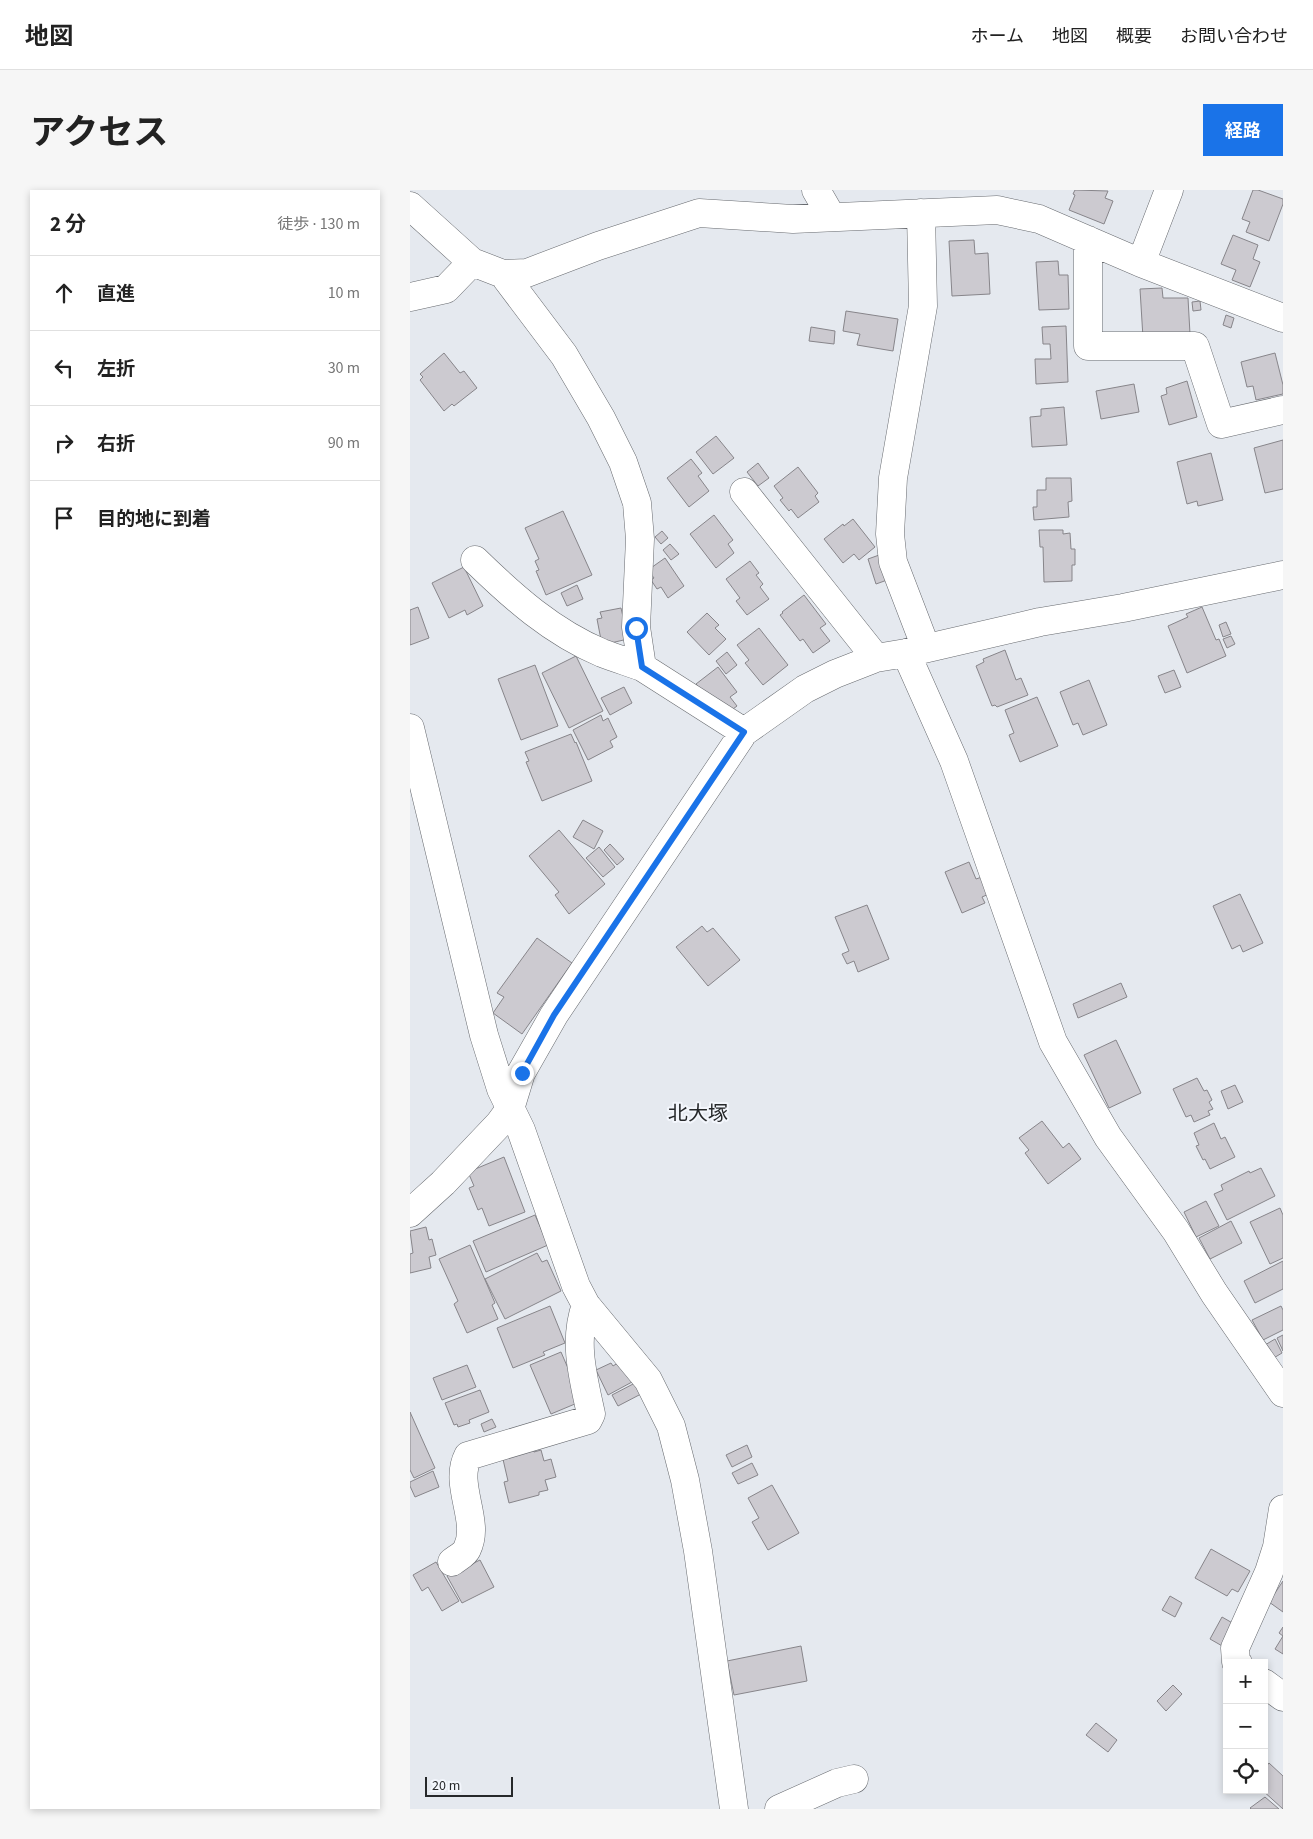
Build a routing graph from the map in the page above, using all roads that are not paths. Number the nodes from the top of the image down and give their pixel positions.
1 (1169, 190) edge
2 (825, 198) edge
3 (410, 206) edge
4 (921, 213) junction
5 (1088, 240) junction
6 (472, 262) junction
7 (1141, 263) junction
8 (503, 274) junction
9 (410, 297) edge
10 (1283, 318) edge
11 (1283, 410) edge
12 (744, 492) dead end
13 (475, 560) dead end
14 (1283, 575) edge
15 (916, 651) junction
16 (876, 658) junction
17 (642, 667) junction
18 (410, 728) edge
19 (744, 732) junction
20 (510, 1109) junction
21 (410, 1213) edge
22 (586, 1305) junction
23 (1283, 1393) edge
24 (1283, 1509) edge
25 (452, 1562) dead end
26 (1237, 1659) edge
27 (1268, 1686) edge
28 (1283, 1697) edge
29 (854, 1779) dead end
30 (736, 1807) edge
31 (779, 1809) edge

1 - 7 street
2 - 4 street
2 - 8 street
3 - 6 street
4 - 5 street
4 - 15 street
5 - 7 street
5 - 11 street
6 - 8 street
6 - 9 street
7 - 10 street
8 - 17 street
12 - 16 street
13 - 17 street
14 - 15 street
15 - 16 street
15 - 23 street
16 - 19 street
17 - 19 street
18 - 20 street
19 - 20 street
20 - 21 street
20 - 22 street
22 - 25 street
22 - 30 street
24 - 26 street
27 - 28 street
29 - 31 street

